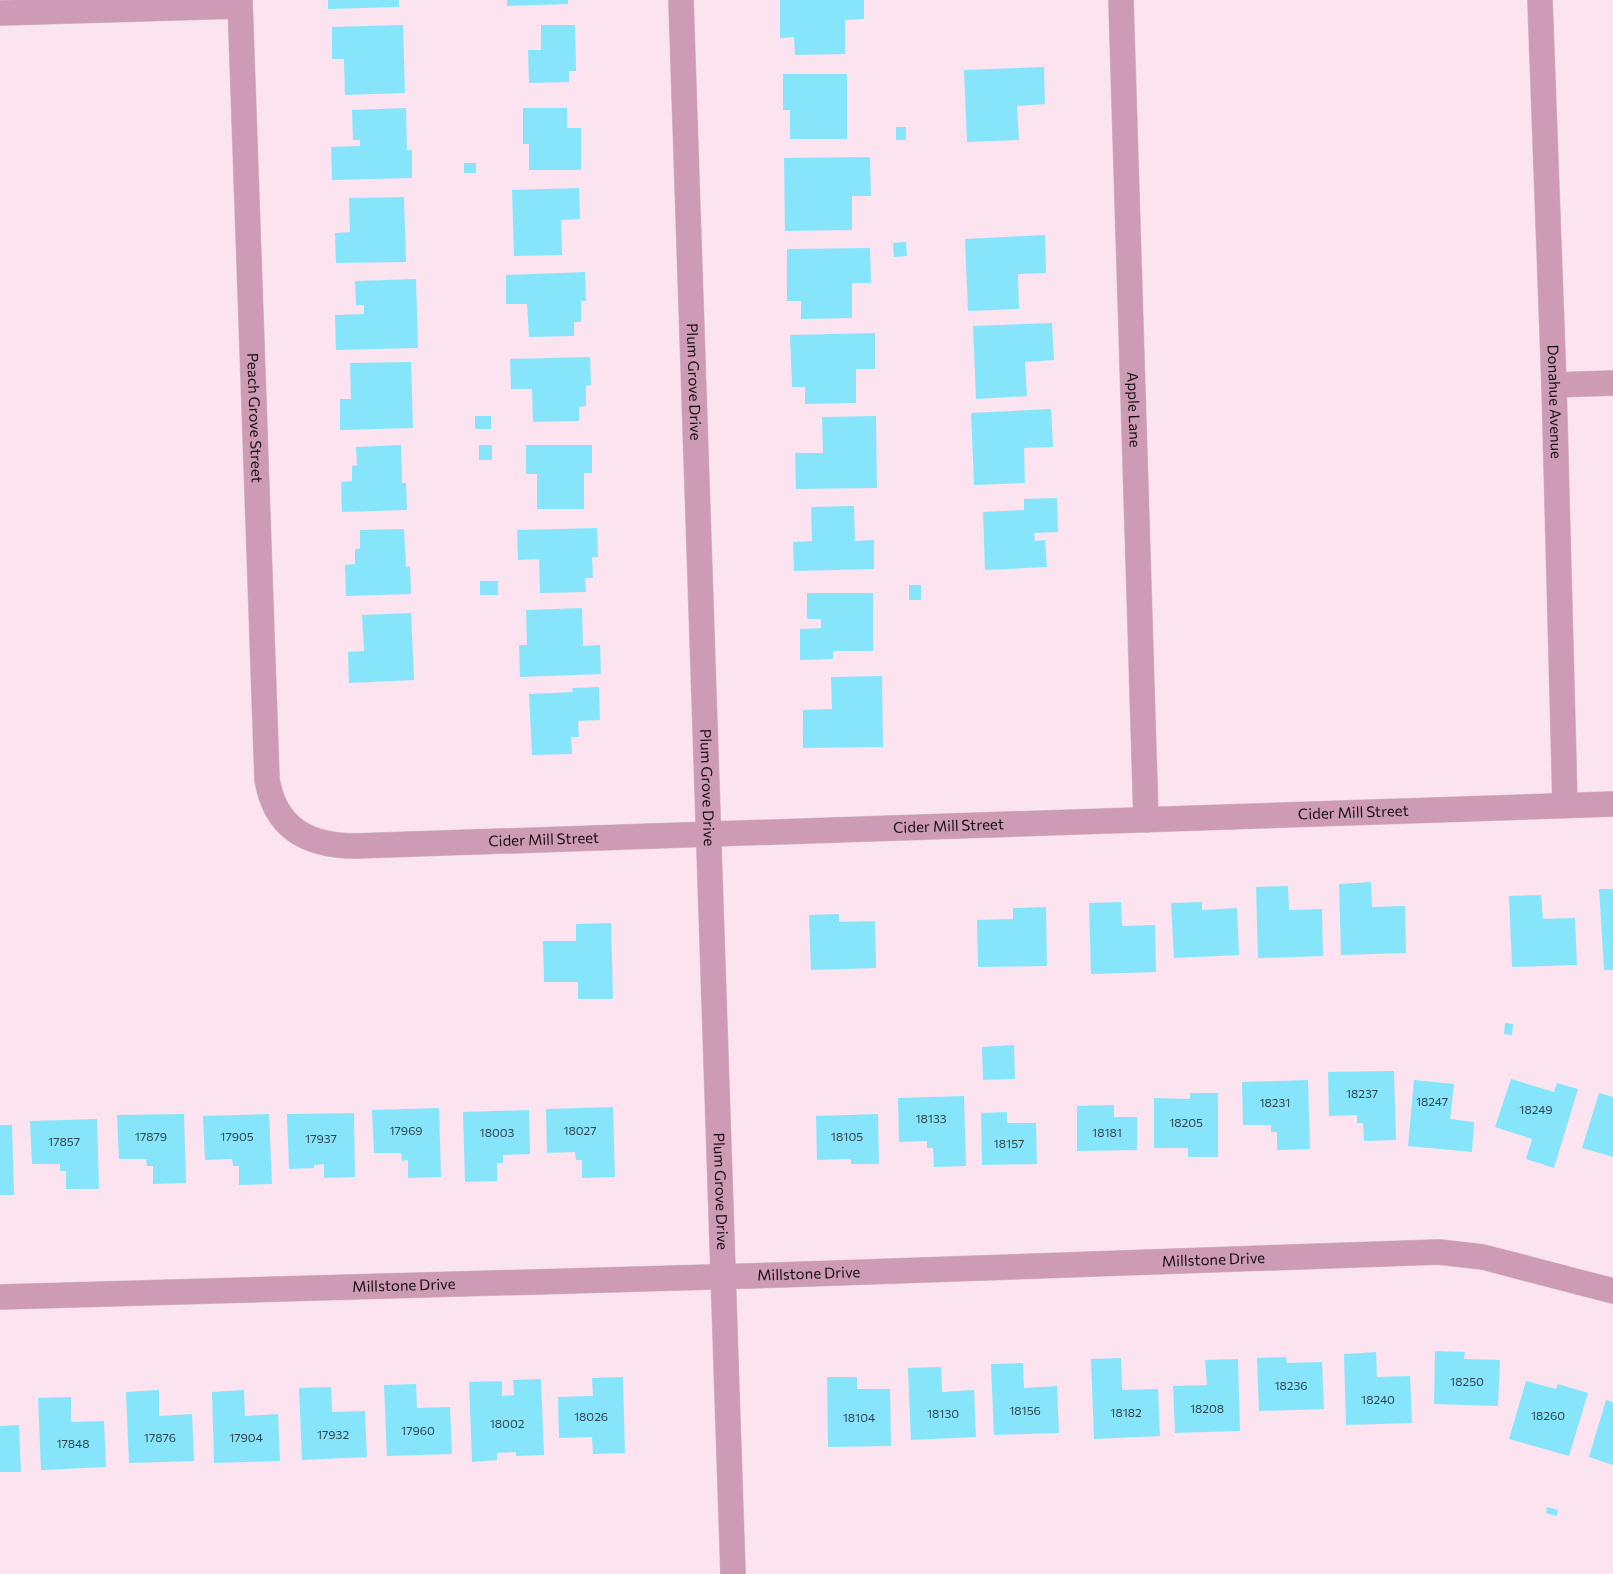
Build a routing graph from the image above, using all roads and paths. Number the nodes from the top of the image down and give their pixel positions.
1 (682, 0) edge
2 (1120, 0) edge
3 (1540, 0) edge
4 (240, 3) edge
5 (0, 13) edge
6 (1613, 383) edge
7 (1554, 385) junction
8 (1613, 804) edge
9 (1565, 806) junction
10 (1146, 820) junction
11 (290, 827) joint
12 (708, 835) junction
13 (723, 1276) junction
14 (1613, 1291) edge
15 (0, 1297) edge
16 (733, 1574) edge

1 - 12 street, Plum Grove Drive
2 - 10 street, Apple Lane
3 - 7 street, Donahue Avenue
4 - 5 street
4 - 11 street, Peach Grove Street
6 - 7 street
7 - 9 street, Donahue Avenue
8 - 9 street, Cider Mill Street
9 - 10 street, Cider Mill Street
10 - 12 street, Cider Mill Street
11 - 12 street, Cider Mill Street
12 - 13 street, Plum Grove Drive
13 - 14 street, Millstone Drive
13 - 15 street, Millstone Drive
13 - 16 street, Plum Grove Drive

